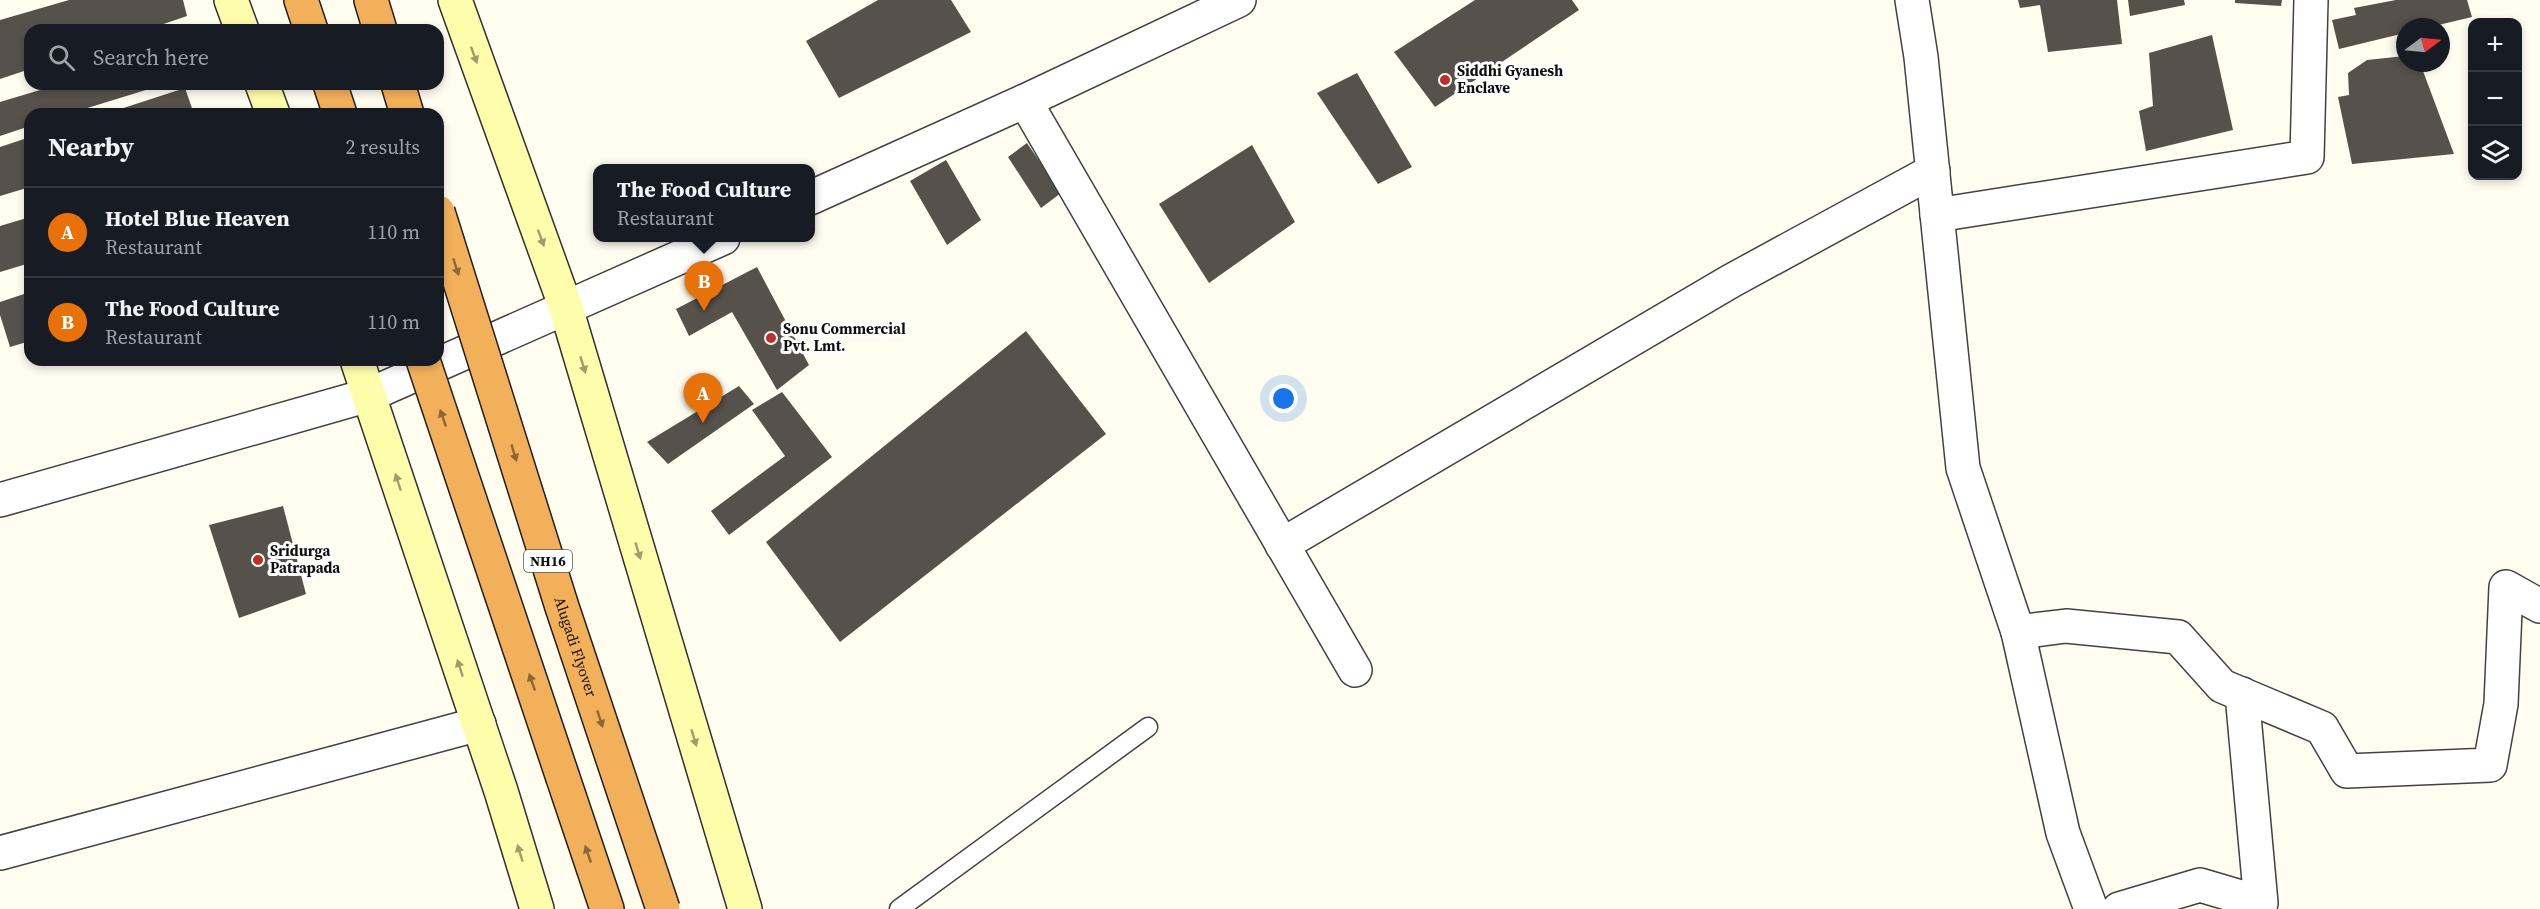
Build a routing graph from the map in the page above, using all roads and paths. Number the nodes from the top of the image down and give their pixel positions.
1 (231, 0) edge
2 (301, 0) edge
3 (371, 0) edge
4 (454, 0) edge
5 (1239, 0) edge
6 (1912, 0) edge
7 (2311, 0) edge
8 (240, 24) edge
9 (309, 24) edge
10 (378, 24) edge
11 (264, 90) edge
12 (332, 90) edge
13 (400, 90) edge
14 (1025, 101) junction
15 (271, 108) edge
16 (338, 108) edge
17 (405, 108) edge
18 (1933, 171) junction
19 (815, 196) edge
20 (1937, 214) junction
21 (444, 231) edge
22 (712, 242) edge
23 (566, 309) junction
24 (444, 363) edge
25 (359, 366) edge
26 (425, 366) edge
27 (437, 366) edge
28 (369, 396) junction
29 (0, 500) edge
30 (1282, 545) junction
31 (2540, 606) edge
32 (2018, 633) junction
33 (1354, 670) dead end
34 (2242, 694) junction
35 (479, 724) junction
36 (1148, 727) dead end
37 (0, 853) edge
38 (537, 909) edge
39 (606, 909) edge
40 (663, 909) edge
41 (745, 909) edge
42 (899, 909) edge
43 (2091, 909) edge
44 (2119, 909) edge

1 - 8 street
2 - 9 highway
3 - 10 highway
4 -> 23 street
5 - 14 street
6 - 18 street
7 - 20 street
11 - 15 street
12 - 16 highway
13 - 17 highway
14 - 19 street
14 - 30 street
18 - 20 street
18 - 30 street
20 - 32 street
21 -> 40 highway, Alugadi Flyover / NH16, bridge
22 - 23 street
23 - 24 street
23 -> 41 street
25 - 28 street
39 -> 26 highway, bridge
27 - 28 street
28 - 29 street
35 -> 28 street
30 - 33 street
31 - 34 street
32 - 34 street
32 - 43 street
34 - 44 street
35 - 37 street
38 -> 35 street
36 - 42 lane

